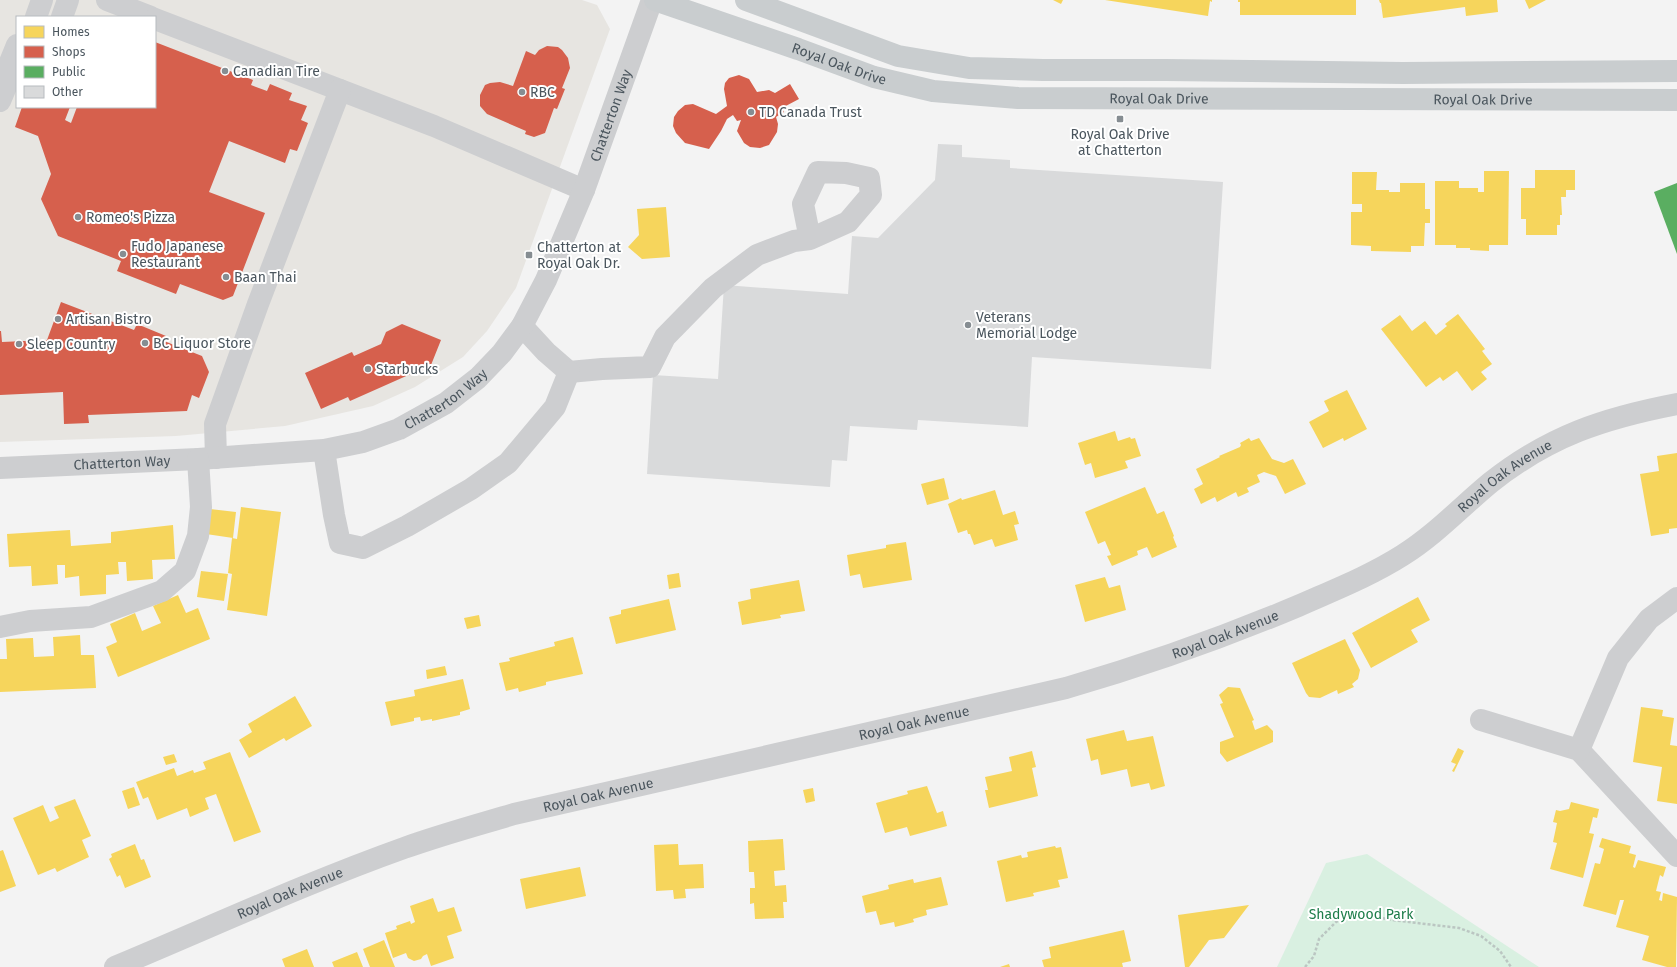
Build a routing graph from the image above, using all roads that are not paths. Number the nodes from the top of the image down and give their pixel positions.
1 (42, 0) edge
2 (68, 0) edge
3 (107, 0) edge
4 (654, 0) edge
5 (746, 0) edge
6 (36, 16) edge
7 (62, 16) edge
8 (148, 16) edge
9 (156, 18) edge
10 (16, 47) edge
11 (1677, 71) edge
12 (14, 74) edge
13 (340, 90) junction
14 (1677, 100) edge
15 (0, 102) edge
16 (584, 190) junction
17 (810, 239) dead end
18 (522, 326) junction
19 (569, 372) junction
20 (1677, 404) edge
21 (324, 450) junction
22 (207, 459) junction
23 (0, 468) edge
24 (1677, 598) edge
25 (0, 627) edge
26 (1481, 720) dead end
27 (1579, 750) junction
28 (1677, 856) edge
29 (115, 967) edge

1 - 6 street
2 - 7 street
3 - 8 street
4 - 14 main road, Royal Oak Drive
4 - 16 street, Chatterton Way
5 - 11 main road, Royal Oak Drive
9 - 13 street
10 - 12 street
12 - 15 street
13 - 16 street
13 - 22 street
16 - 18 street, Chatterton Way
17 - 19 street
18 - 19 street
18 - 21 street, Chatterton Way
19 - 21 street
20 - 29 street, Royal Oak Avenue
21 - 22 street, Chatterton Way
22 - 23 street, Chatterton Way
22 - 25 street
24 - 27 street
26 - 27 street
27 - 28 street

